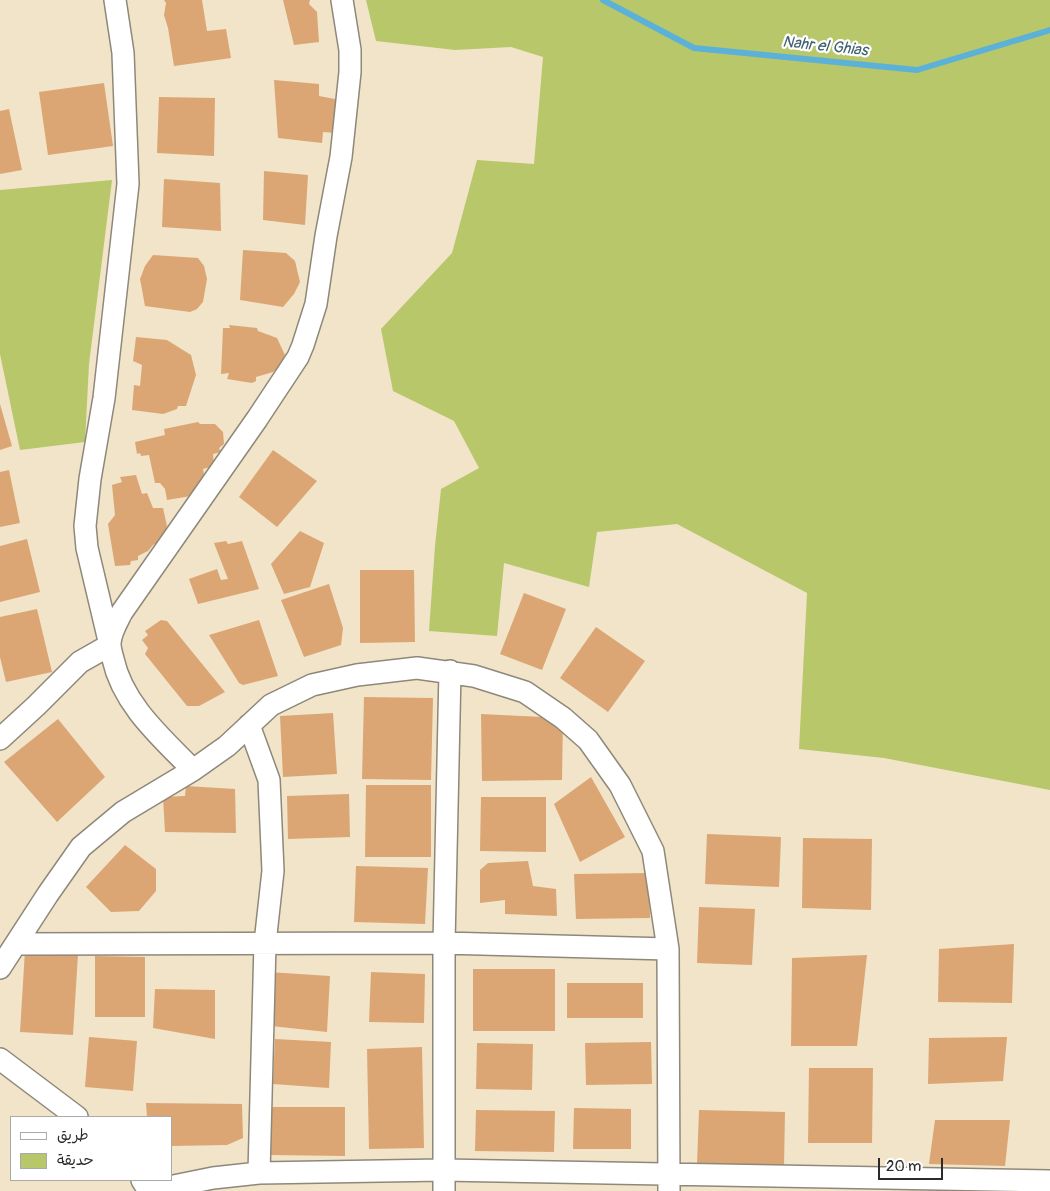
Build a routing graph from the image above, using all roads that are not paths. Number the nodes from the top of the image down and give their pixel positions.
1 (115, 0) edge
2 (342, 0) edge
3 (110, 645) junction
4 (450, 671) junction
5 (250, 725) junction
6 (0, 739) edge
7 (193, 770) junction
8 (264, 943) junction
9 (16, 944) junction
10 (444, 944) junction
11 (668, 949) junction
12 (0, 968) edge
13 (0, 1059) edge
14 (76, 1116) edge
15 (259, 1173) junction
16 (143, 1181) edge
17 (443, 1181) edge
18 (1050, 1181) edge
19 (669, 1183) edge

1 - 3 street
2 - 3 street
3 - 6 street
3 - 7 street
4 - 5 street
4 - 10 street
4 - 11 street
5 - 7 street
5 - 8 street
7 - 9 street
8 - 9 street
8 - 10 street
8 - 15 street
9 - 12 street
10 - 11 street
10 - 17 street
11 - 19 street
13 - 14 street
15 - 16 street
15 - 17 street
17 - 19 street
18 - 19 street

